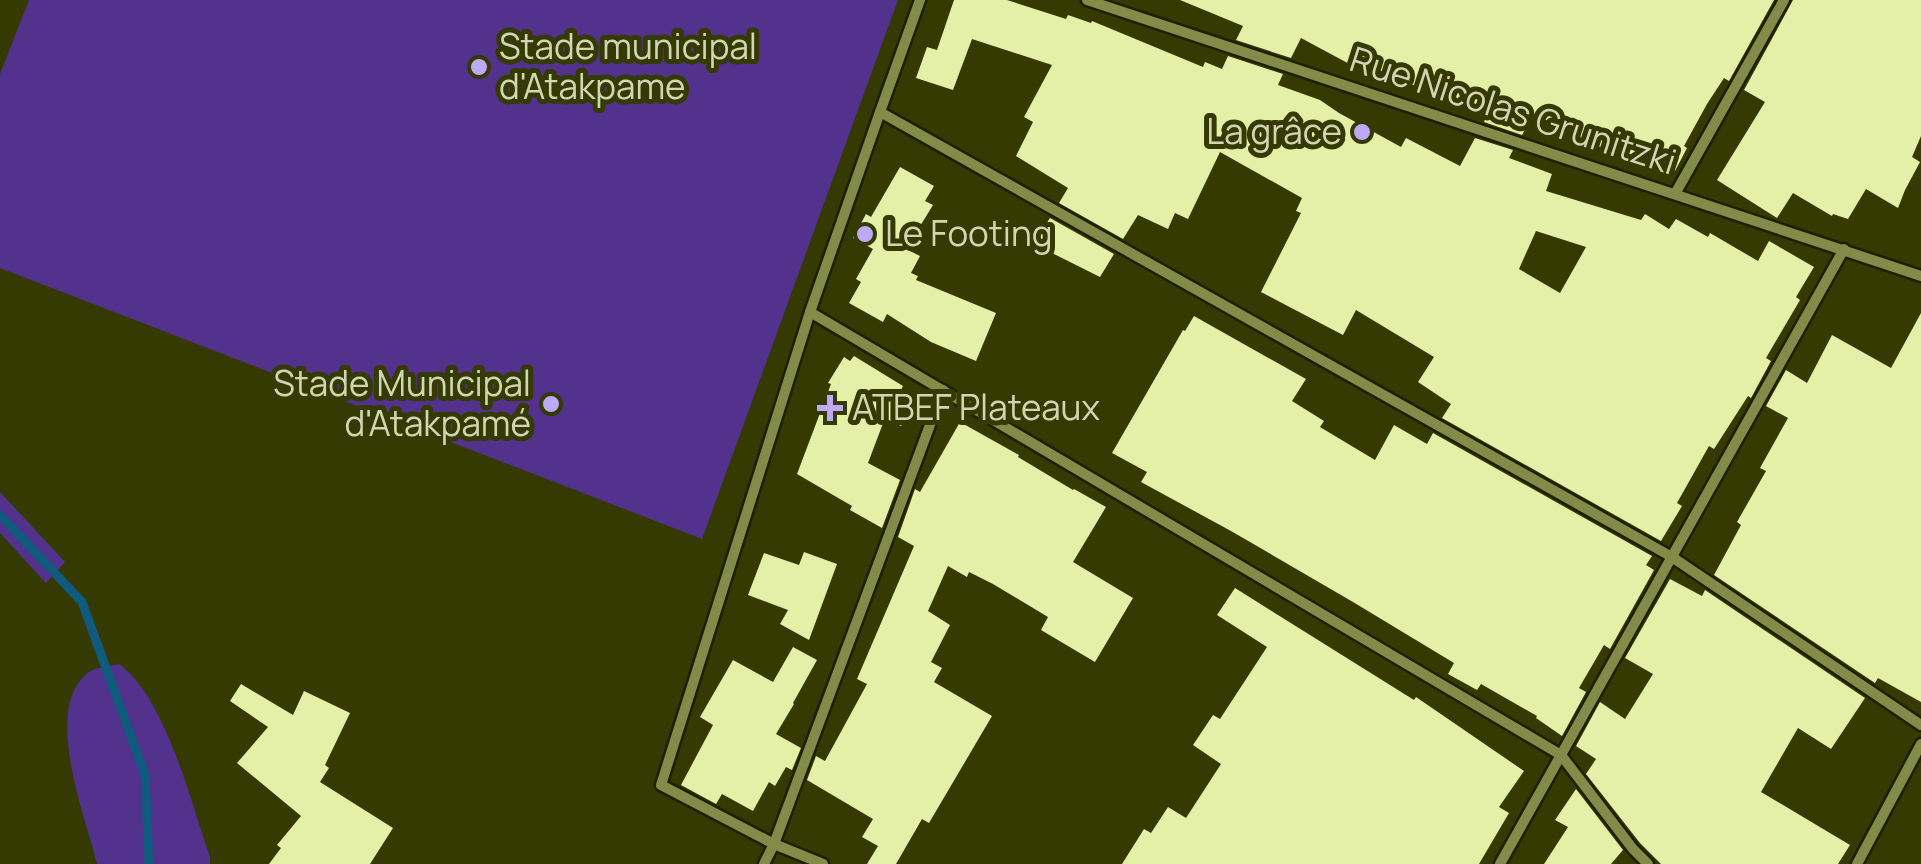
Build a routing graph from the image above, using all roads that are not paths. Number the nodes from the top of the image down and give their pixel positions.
1 (920, 0) edge
2 (1087, 0) edge
3 (1130, 0) edge
4 (1784, 0) edge
5 (1124, 12) junction
6 (880, 112) junction
7 (1675, 194) junction
8 (1844, 249) junction
9 (1921, 276) edge
10 (810, 312) junction
11 (942, 390) junction
12 (1672, 557) junction
13 (1921, 725) edge
14 (1921, 744) edge
15 (1561, 756) junction
16 (774, 844) junction
17 (764, 864) edge
18 (823, 864) edge
19 (1500, 864) edge
20 (1648, 864) edge
21 (1857, 864) edge

1 - 6 street
2 - 5 street, Rue Nicolas Grunitzki
3 - 5 street
4 - 7 street
5 - 7 street, Rue Nicolas Grunitzki
6 - 10 street
6 - 12 street
7 - 8 street, Rue Nicolas Grunitzki
8 - 9 street, Rue Nicolas Grunitzki
8 - 12 street
10 - 11 street
10 - 16 street
11 - 15 street
11 - 16 street
12 - 13 street
12 - 15 street
14 - 21 street
15 - 19 street
15 - 20 street
16 - 17 street
16 - 18 street

